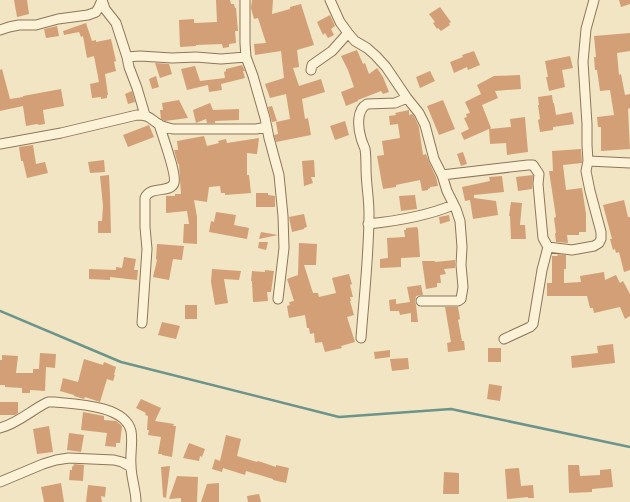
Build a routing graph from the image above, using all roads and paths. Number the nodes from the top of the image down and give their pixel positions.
1 (102, 0) edge
2 (245, 0) edge
3 (330, 0) edge
4 (594, 0) edge
5 (0, 30) edge
6 (348, 33) junction
7 (127, 57) junction
8 (246, 57) junction
9 (311, 70) dead end
10 (407, 98) junction
11 (144, 115) junction
12 (159, 124) junction
13 (267, 127) junction
14 (0, 144) edge
15 (588, 161) junction
16 (630, 163) edge
17 (442, 175) junction
18 (454, 205) junction
19 (368, 224) junction
20 (548, 247) junction
21 (278, 299) dead end
22 (422, 301) dead end
23 (142, 323) dead end
24 (361, 338) dead end
25 (504, 339) dead end
26 (0, 428) edge
27 (131, 467) junction
28 (0, 482) edge
29 (136, 502) edge

1 - 5 street
1 - 7 street
2 - 8 street
3 - 6 street
4 - 15 street
6 - 9 street
6 - 10 street
7 - 8 street
7 - 11 street
8 - 13 street
10 - 17 street
10 - 19 street
11 - 12 street
11 - 14 street
12 - 13 street
12 - 23 street
13 - 21 street
15 - 16 street
15 - 20 street
17 - 18 street
17 - 20 street
18 - 19 street
18 - 22 street
19 - 24 street
20 - 25 street
26 - 27 street
27 - 28 street
27 - 29 street

